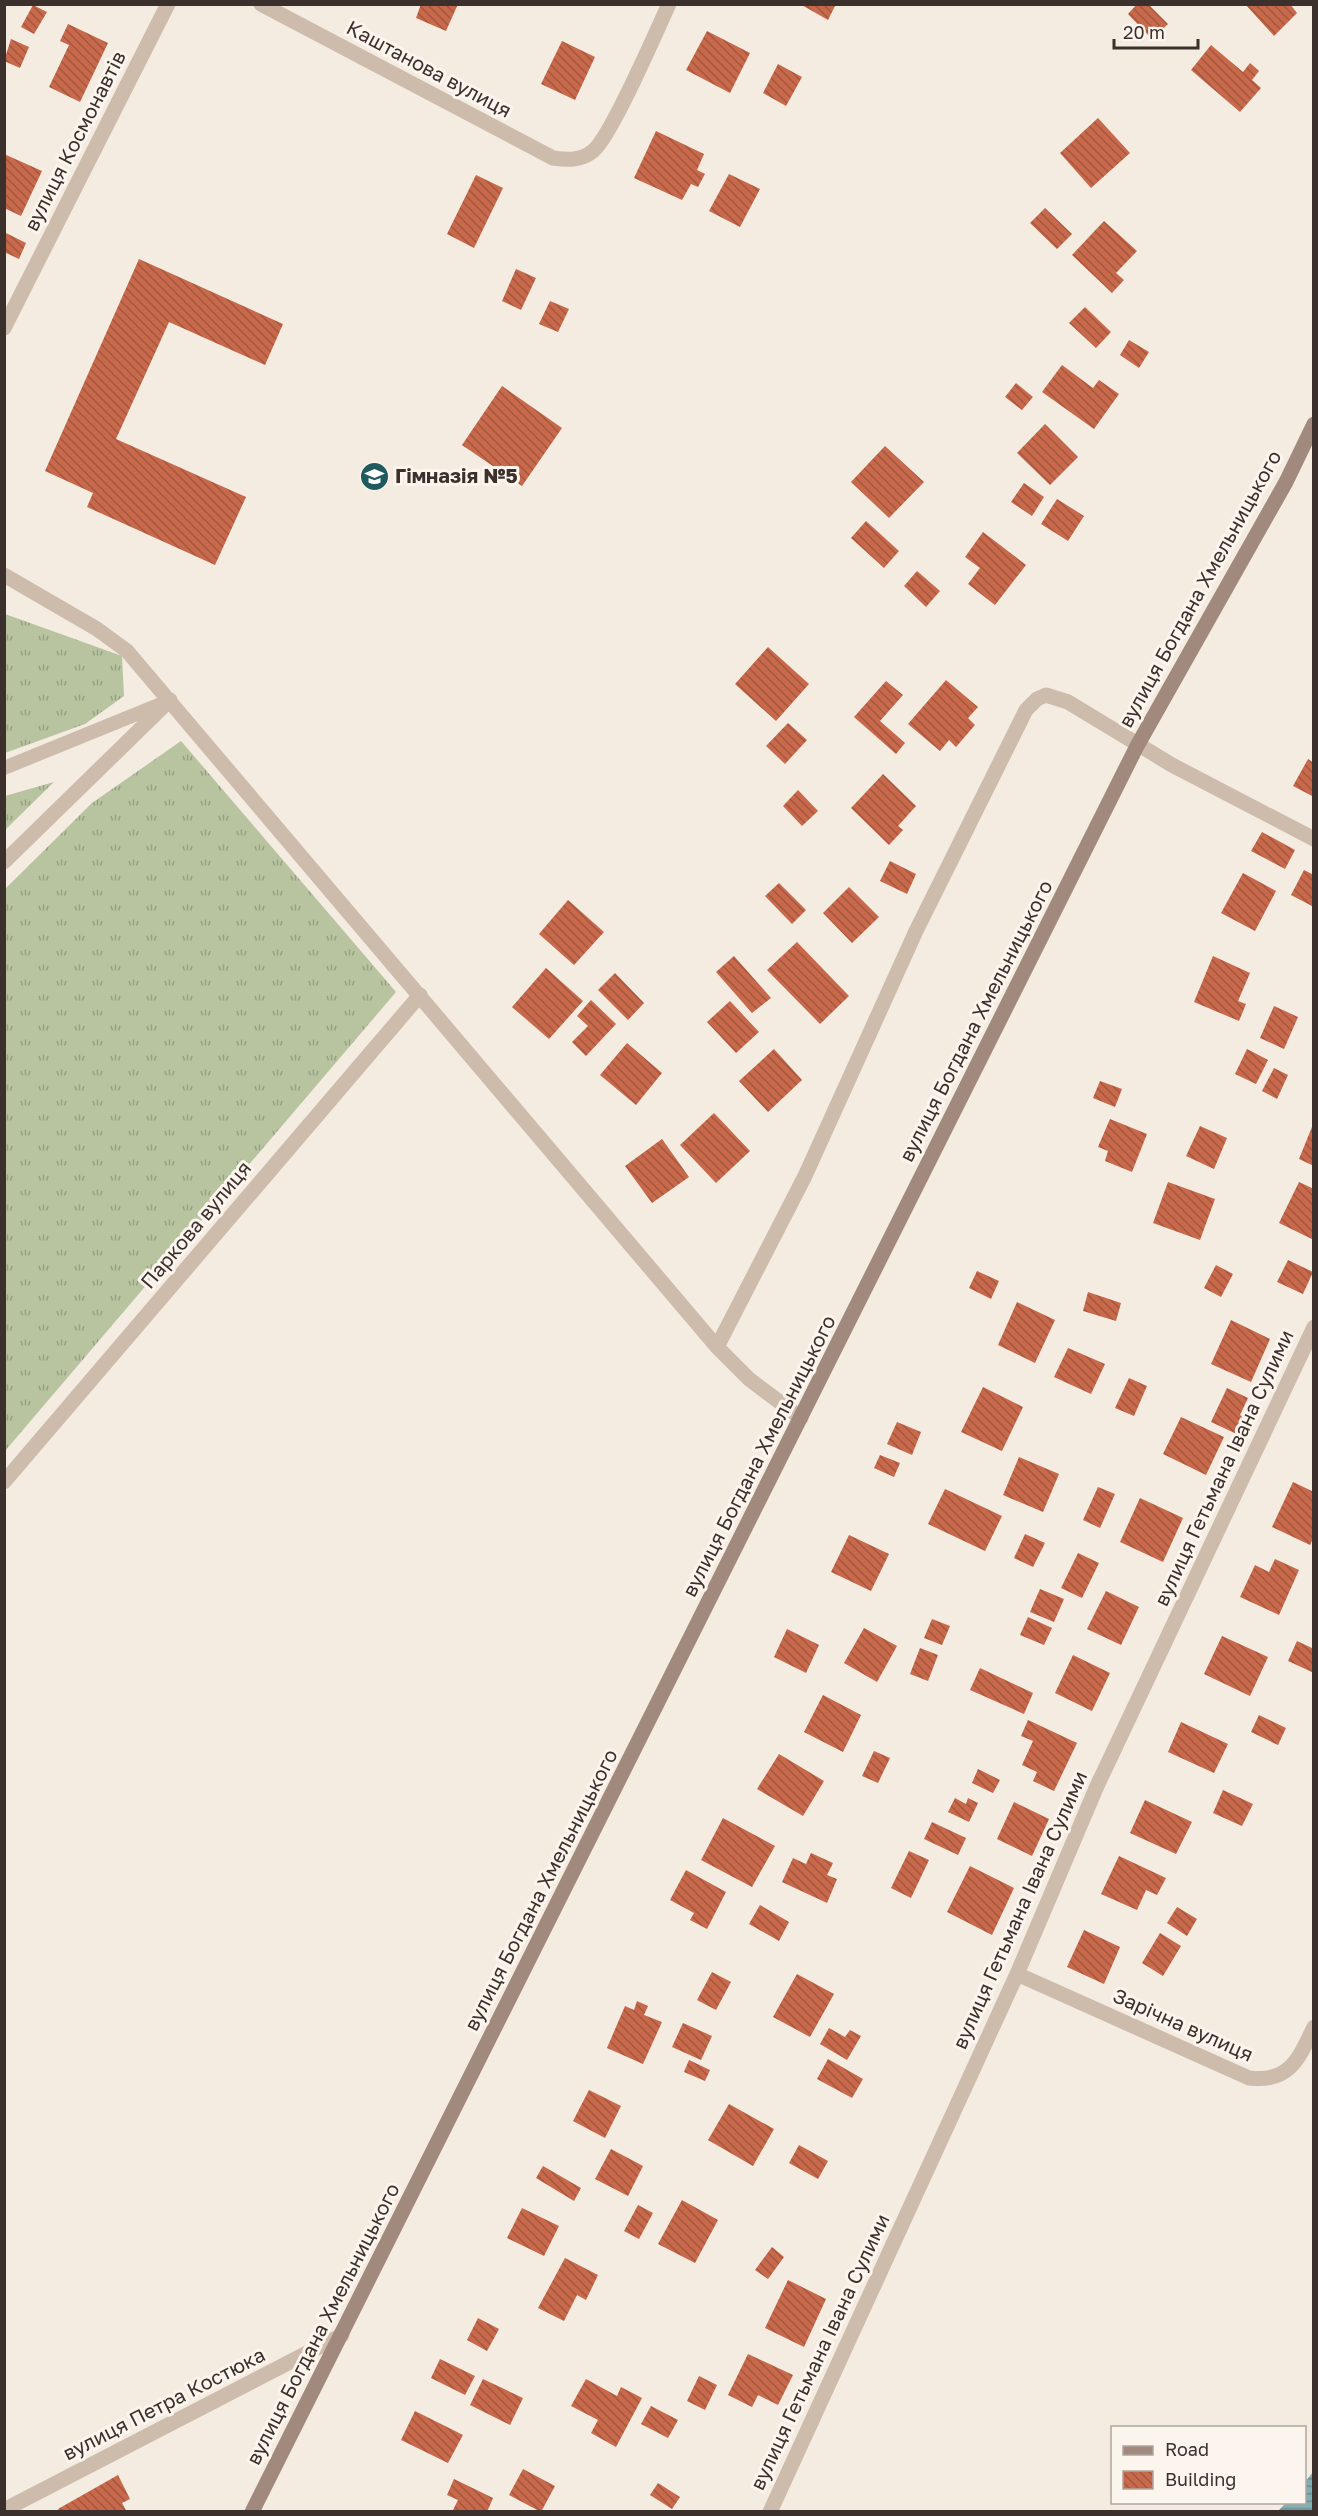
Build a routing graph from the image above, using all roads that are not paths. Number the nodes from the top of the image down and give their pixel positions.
1 (168, 4) edge
2 (261, 4) edge
3 (669, 4) edge
4 (4, 328) edge
5 (1314, 424) edge
6 (4, 575) edge
7 (170, 700) junction
8 (1137, 746) junction
9 (4, 768) edge
10 (1314, 839) edge
11 (4, 862) edge
12 (420, 995) junction
13 (1314, 1327) edge
14 (717, 1347) junction
15 (801, 1418) junction
16 (4, 1482) edge
17 (1017, 1974) junction
18 (1314, 2026) edge
19 (342, 2335) junction
20 (4, 2510) edge
21 (252, 2511) edge
22 (770, 2511) edge

1 - 4 street, вулиця Космонавтів
2 - 3 street, Каштанова вулиця
5 - 8 main road, вулиця Богдана Хмельницького
6 - 7 street
7 - 9 lane
7 - 11 street
7 - 12 street
8 - 10 street
8 - 14 street
8 - 15 main road, вулиця Богдана Хмельницького
12 - 14 street
12 - 16 street, Паркова вулиця
13 - 17 street, вулиця Гетьмана Івана Сулими
14 - 15 street
15 - 19 main road, вулиця Богдана Хмельницького
17 - 18 street, Зарічна вулиця
17 - 22 street, вулиця Гетьмана Івана Сулими
19 - 20 street, вулиця Петра Костюка
19 - 21 main road, вулиця Богдана Хмельницького

